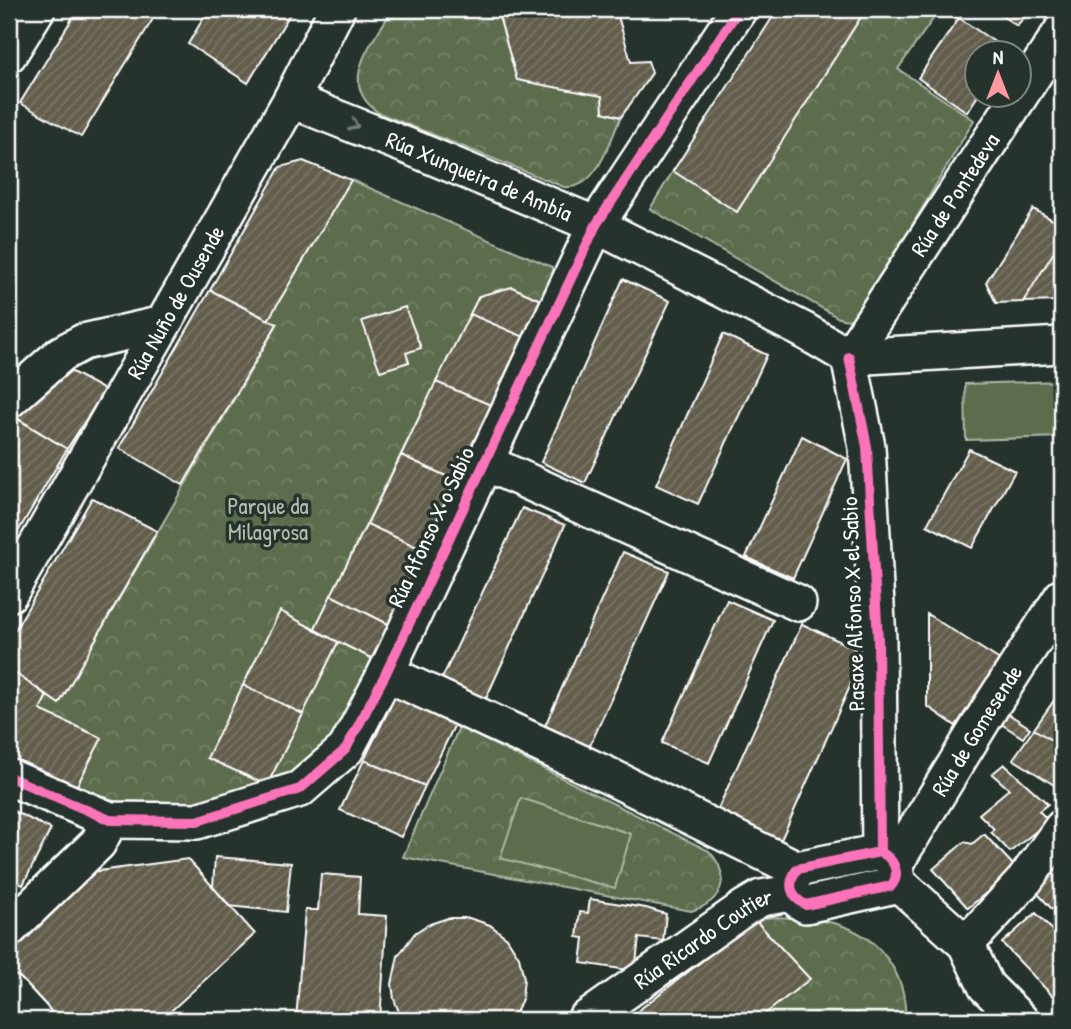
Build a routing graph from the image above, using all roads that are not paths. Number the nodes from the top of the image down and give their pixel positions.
1 (37, 9) edge
2 (337, 9) edge
3 (739, 9) edge
4 (1062, 32) edge
5 (9, 54) edge
6 (290, 100) junction
7 (596, 225) junction
8 (163, 324) junction
9 (1062, 345) edge
10 (849, 357) junction
11 (9, 400) edge
12 (484, 463) junction
13 (9, 594) edge
14 (1062, 597) edge
15 (798, 603) dead end
16 (386, 673) junction
17 (9, 777) edge
18 (110, 820) junction
19 (1062, 828) edge
20 (890, 866) junction
21 (794, 881) junction
22 (9, 929) edge
23 (966, 944) junction
24 (986, 986) junction
25 (9, 993) edge
26 (34, 1020) edge
27 (585, 1020) edge
28 (978, 1020) edge
29 (1020, 1020) edge

1 - 5 street
2 - 6 street, Rúa Nuño de Ousende
3 - 7 street, Rúa Afonso X o Sabio
4 - 10 street, Rúa de Pontedeva
6 -> 7 street, Rúa Xunqueira de Ambía
6 - 8 street, Rúa Nuño de Ousende
7 - 10 street, Rúa Xunqueira de Ambía
7 - 12 street, Rúa Afonso X o Sabio
8 - 11 street
8 - 13 street, Rúa Nuño de Ousende
9 - 10 street
10 - 20 street, Pasaxe Alfonso X el Sabio
12 - 15 street
12 - 16 street, Rúa Afonso X o Sabio
14 - 20 street, Rúa de Gomesende
16 - 18 street, Rúa Afonso X o Sabio
16 - 21 street
17 - 18 street, Rúa Afonso X o Sabio
18 - 22 street
19 - 23 street
20 - 21 street
20 - 23 street
21 - 27 street, Rúa Ricardo Coutier
23 - 24 street
24 - 28 street
24 - 29 street
25 - 26 street

